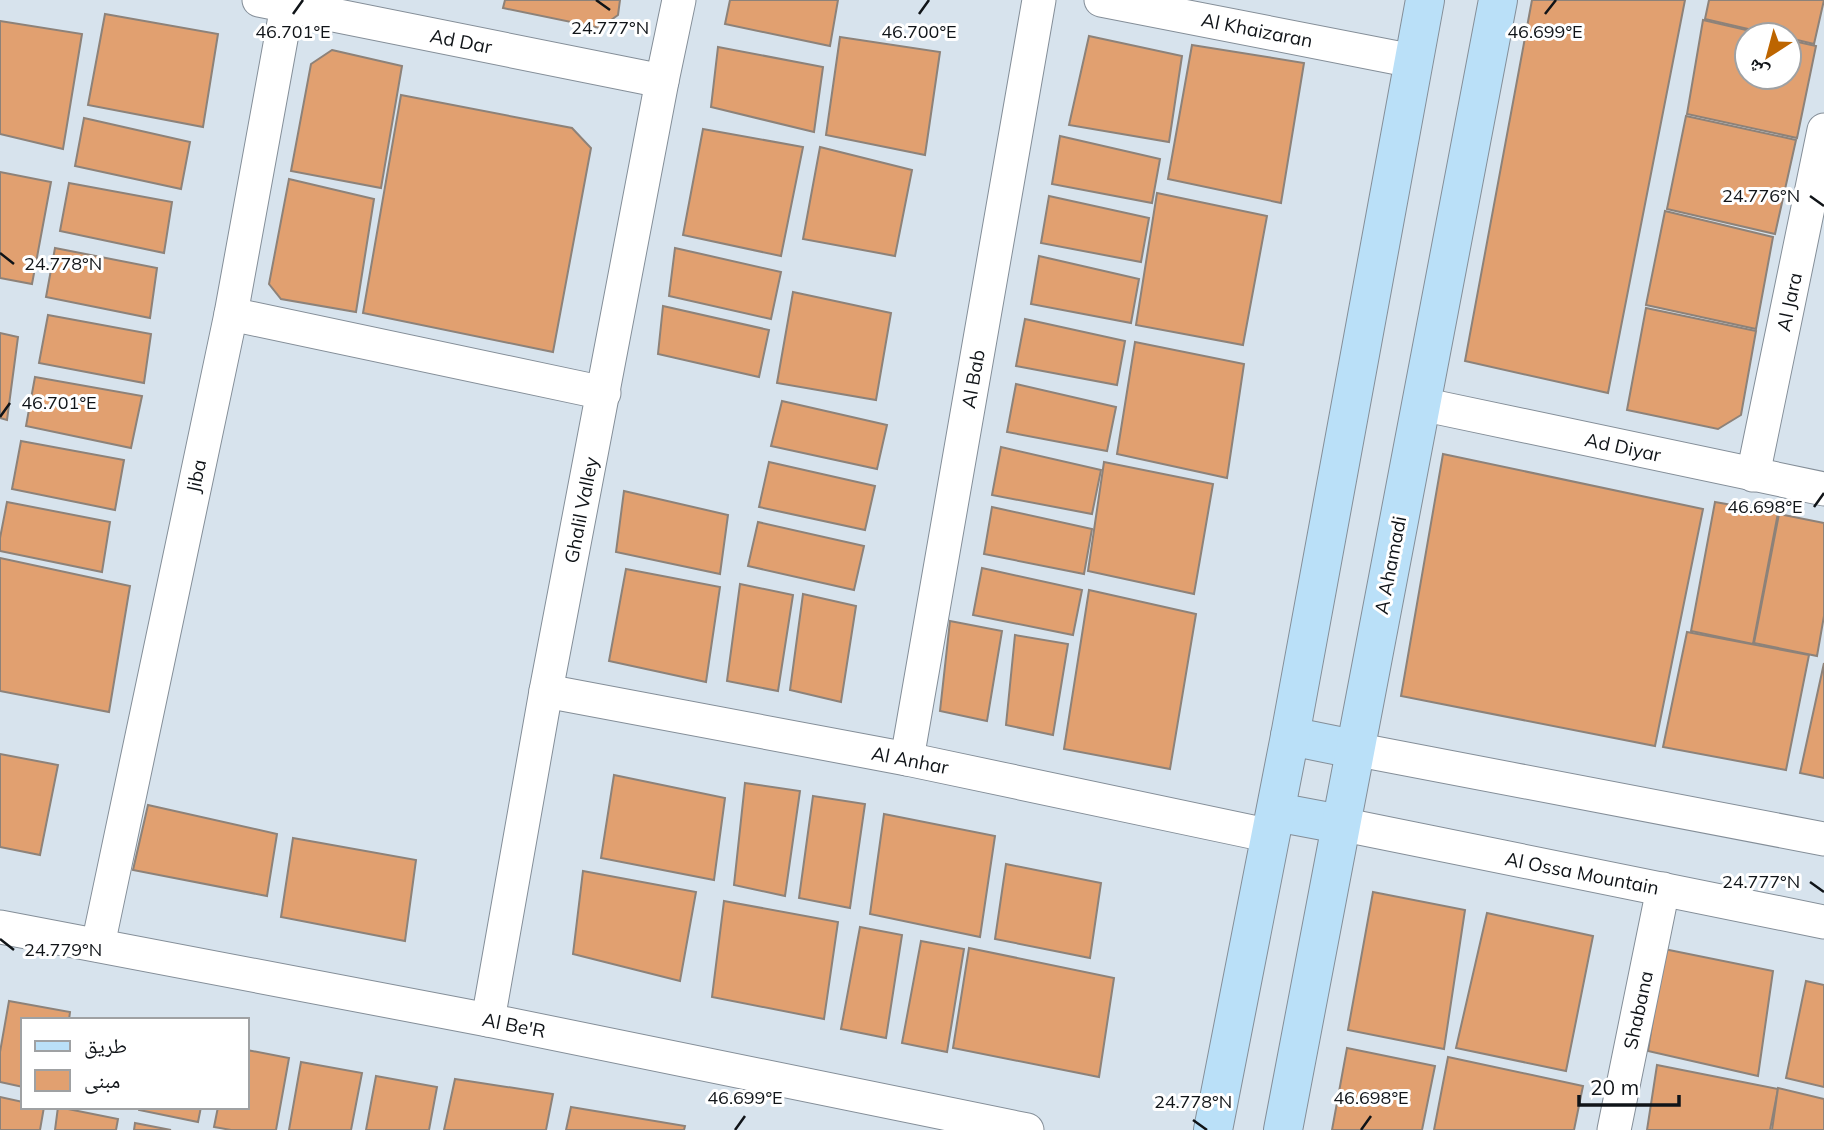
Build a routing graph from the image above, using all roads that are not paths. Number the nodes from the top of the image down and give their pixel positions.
1 (679, 0) edge
2 (1039, 0) edge
3 (1101, 0) edge
4 (1426, 0) edge
5 (1498, 0) edge
6 (274, 3) edge
7 (1413, 61) junction
8 (662, 81) junction
9 (1824, 130) edge
10 (230, 314) junction
11 (604, 393) junction
12 (1421, 404) junction
13 (1753, 475) junction
14 (1824, 489) edge
15 (547, 691) junction
16 (1290, 736) junction
17 (1354, 748) junction
18 (907, 759) junction
19 (1273, 824) junction
20 (1340, 824) junction
21 (1824, 839) edge
22 (1663, 889) junction
23 (1824, 922) edge
24 (0, 927) edge
25 (98, 945) junction
26 (488, 1020) junction
27 (1027, 1130) edge
28 (1213, 1130) edge
29 (1283, 1130) edge
30 (1614, 1130) edge

1 - 8 street, Ghalil Valley
2 - 18 street, Al Bab
3 - 7 street, Al Khaizaran
4 - 7 street
5 - 12 street, A Ahamadi
6 - 8 street, Ad Dar
6 - 10 street, Jiba
7 - 16 street
8 - 11 street, Ghalil Valley
9 - 13 street, Al Jara
10 - 11 street
10 - 25 street, Jiba
11 - 15 street, Ghalil Valley
12 - 13 street, Ad Diyar
12 - 17 street, A Ahamadi
13 - 14 street, Ad Diyar
15 - 18 street, Al Anhar
15 - 26 street, Ghalil Valley
16 - 17 street
16 - 19 street
17 - 20 street, A Ahamadi
17 - 21 street
18 - 19 street, Al Anhar
19 - 20 street
19 - 28 street
20 - 22 street, Al Ossa Mountain
20 - 29 street, A Ahamadi
22 - 23 street, Al Ossa Mountain
22 - 30 street, Shabana
24 - 25 street, Al Be'R
25 - 26 street, Al Be'R
26 - 27 street, Al Be'R

